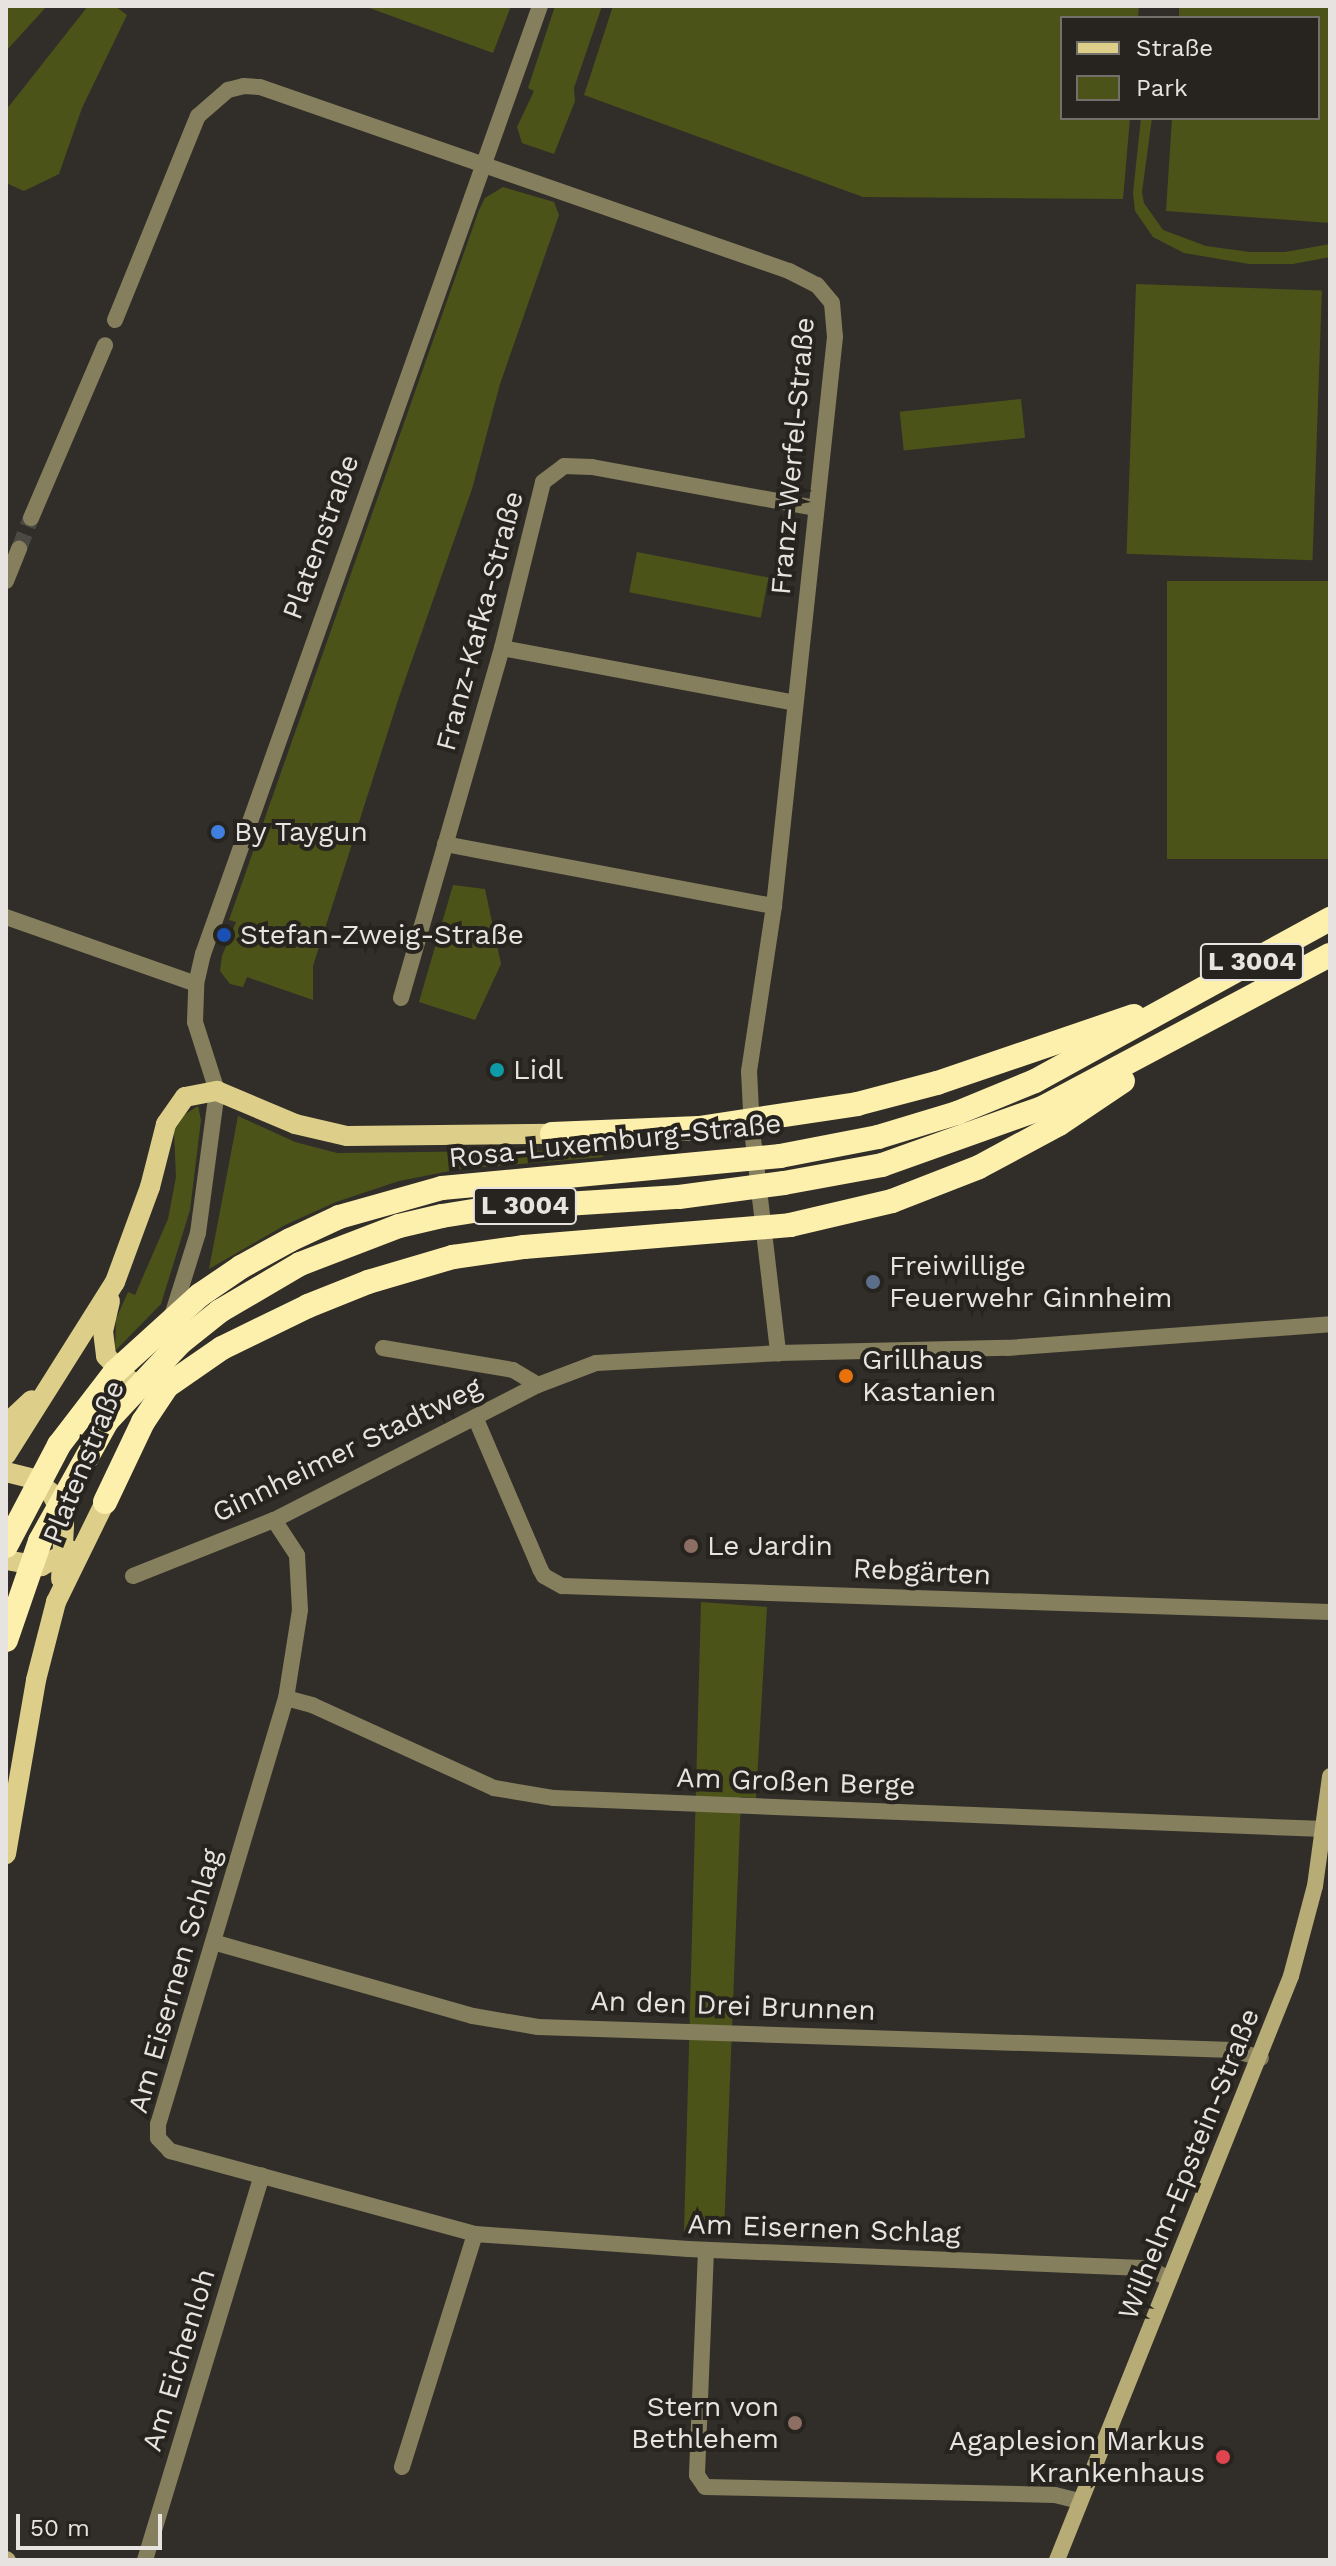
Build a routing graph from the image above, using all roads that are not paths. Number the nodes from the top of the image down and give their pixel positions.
1 (540, 6) edge
2 (484, 165) junction
3 (115, 320) dead end
4 (105, 345) dead end
5 (816, 508) junction
6 (31, 518) tunnel mouth
7 (19, 549) tunnel mouth
8 (6, 581) edge
9 (502, 648) junction
10 (795, 703) junction
11 (445, 844) junction
12 (774, 906) junction
13 (6, 917) edge
14 (1330, 919) edge
15 (1330, 955) edge
16 (196, 984) junction
17 (401, 998) dead end
18 (1175, 1004) junction
19 (1217, 1017) junction
20 (217, 1091) junction
21 (552, 1134) joint
22 (115, 1282) junction
23 (1330, 1324) edge
24 (383, 1348) dead end
25 (778, 1353) junction
26 (53, 1380) junction
27 (538, 1385) junction
28 (156, 1386) junction
29 (475, 1417) junction
30 (6, 1424) edge
31 (6, 1455) edge
32 (6, 1472) edge
33 (105, 1502) joint
34 (274, 1520) junction
35 (86, 1538) junction
36 (6, 1546) edge
37 (63, 1557) junction
38 (6, 1560) edge
39 (133, 1576) dead end
40 (56, 1602) junction
41 (1330, 1612) edge
42 (6, 1640) edge
43 (286, 1698) junction
44 (1330, 1776) edge
45 (1324, 1829) junction
46 (6, 1854) edge
47 (213, 1942) junction
48 (1261, 2058) junction
49 (262, 2175) junction
50 (475, 2234) junction
51 (706, 2250) junction
52 (1169, 2279) junction
53 (402, 2467) dead end
54 (1079, 2501) junction
55 (145, 2560) edge
56 (1057, 2560) edge

1 - 2 street, Platenstraße
2 - 3 street, Franz-Werfel-Straße
2 - 5 street, Franz-Werfel-Straße
2 - 16 street, Platenstraße
4 - 6 street
5 - 9 street, Franz-Kafka-Straße
5 - 10 street, Franz-Werfel-Straße
7 - 8 street
9 - 10 street
9 - 11 street, Franz-Kafka-Straße
10 - 12 street, Franz-Werfel-Straße
11 - 12 street
11 - 17 street, Franz-Kafka-Straße
12 - 25 street, Franz-Werfel-Straße
13 - 16 street
14 - 18 highway, Rosa-Luxemburg-Straße / L 3004
15 - 19 highway, Rosa-Luxemburg-Straße / L 3004
16 - 20 street, Platenstraße
18 - 21 highway
18 - 36 highway, Rosa-Luxemburg-Straße / L 3004
19 - 28 highway
19 - 42 highway, Rosa-Luxemburg-Straße / L 3004
20 - 21 main road, Rosa-Luxemburg-Straße
20 - 22 main road, Platenstraße
20 - 28 street, Platenstraße
22 - 26 main road, Platenstraße
22 - 28 main road
23 - 25 street, Ginnheimer Stadtweg
24 - 27 street, Ginnheimer Stadtweg
25 - 27 street, Ginnheimer Stadtweg
26 - 30 main road
26 - 31 main road, Platenstraße
27 - 29 street, Ginnheimer Stadtweg
28 - 33 highway
29 - 34 street, Ginnheimer Stadtweg
29 - 41 street, Rebgärten
32 - 37 main road
33 - 35 main road, Platenstraße
34 - 39 street, Ginnheimer Stadtweg
34 - 43 street, Am Eisernen Schlag
35 - 37 main road
35 - 40 main road, Platenstraße
37 - 38 main road
37 - 40 main road
40 - 46 main road, Platenstraße
43 - 45 street, Am Großen Berge
43 - 47 street, Am Eisernen Schlag
44 - 45 main road, Wilhelm-Epstein-Straße
45 - 48 main road, Wilhelm-Epstein-Straße
47 - 48 street, An den Drei Brunnen
47 - 49 street, Am Eisernen Schlag
48 - 52 main road, Wilhelm-Epstein-Straße
49 - 50 street, Am Eisernen Schlag
49 - 55 street, Am Eichenloh
50 - 51 street, Am Eisernen Schlag
50 - 53 street
51 - 52 street, Am Eisernen Schlag
51 - 54 street
52 - 54 main road, Wilhelm-Epstein-Straße
54 - 56 main road, Wilhelm-Epstein-Straße

